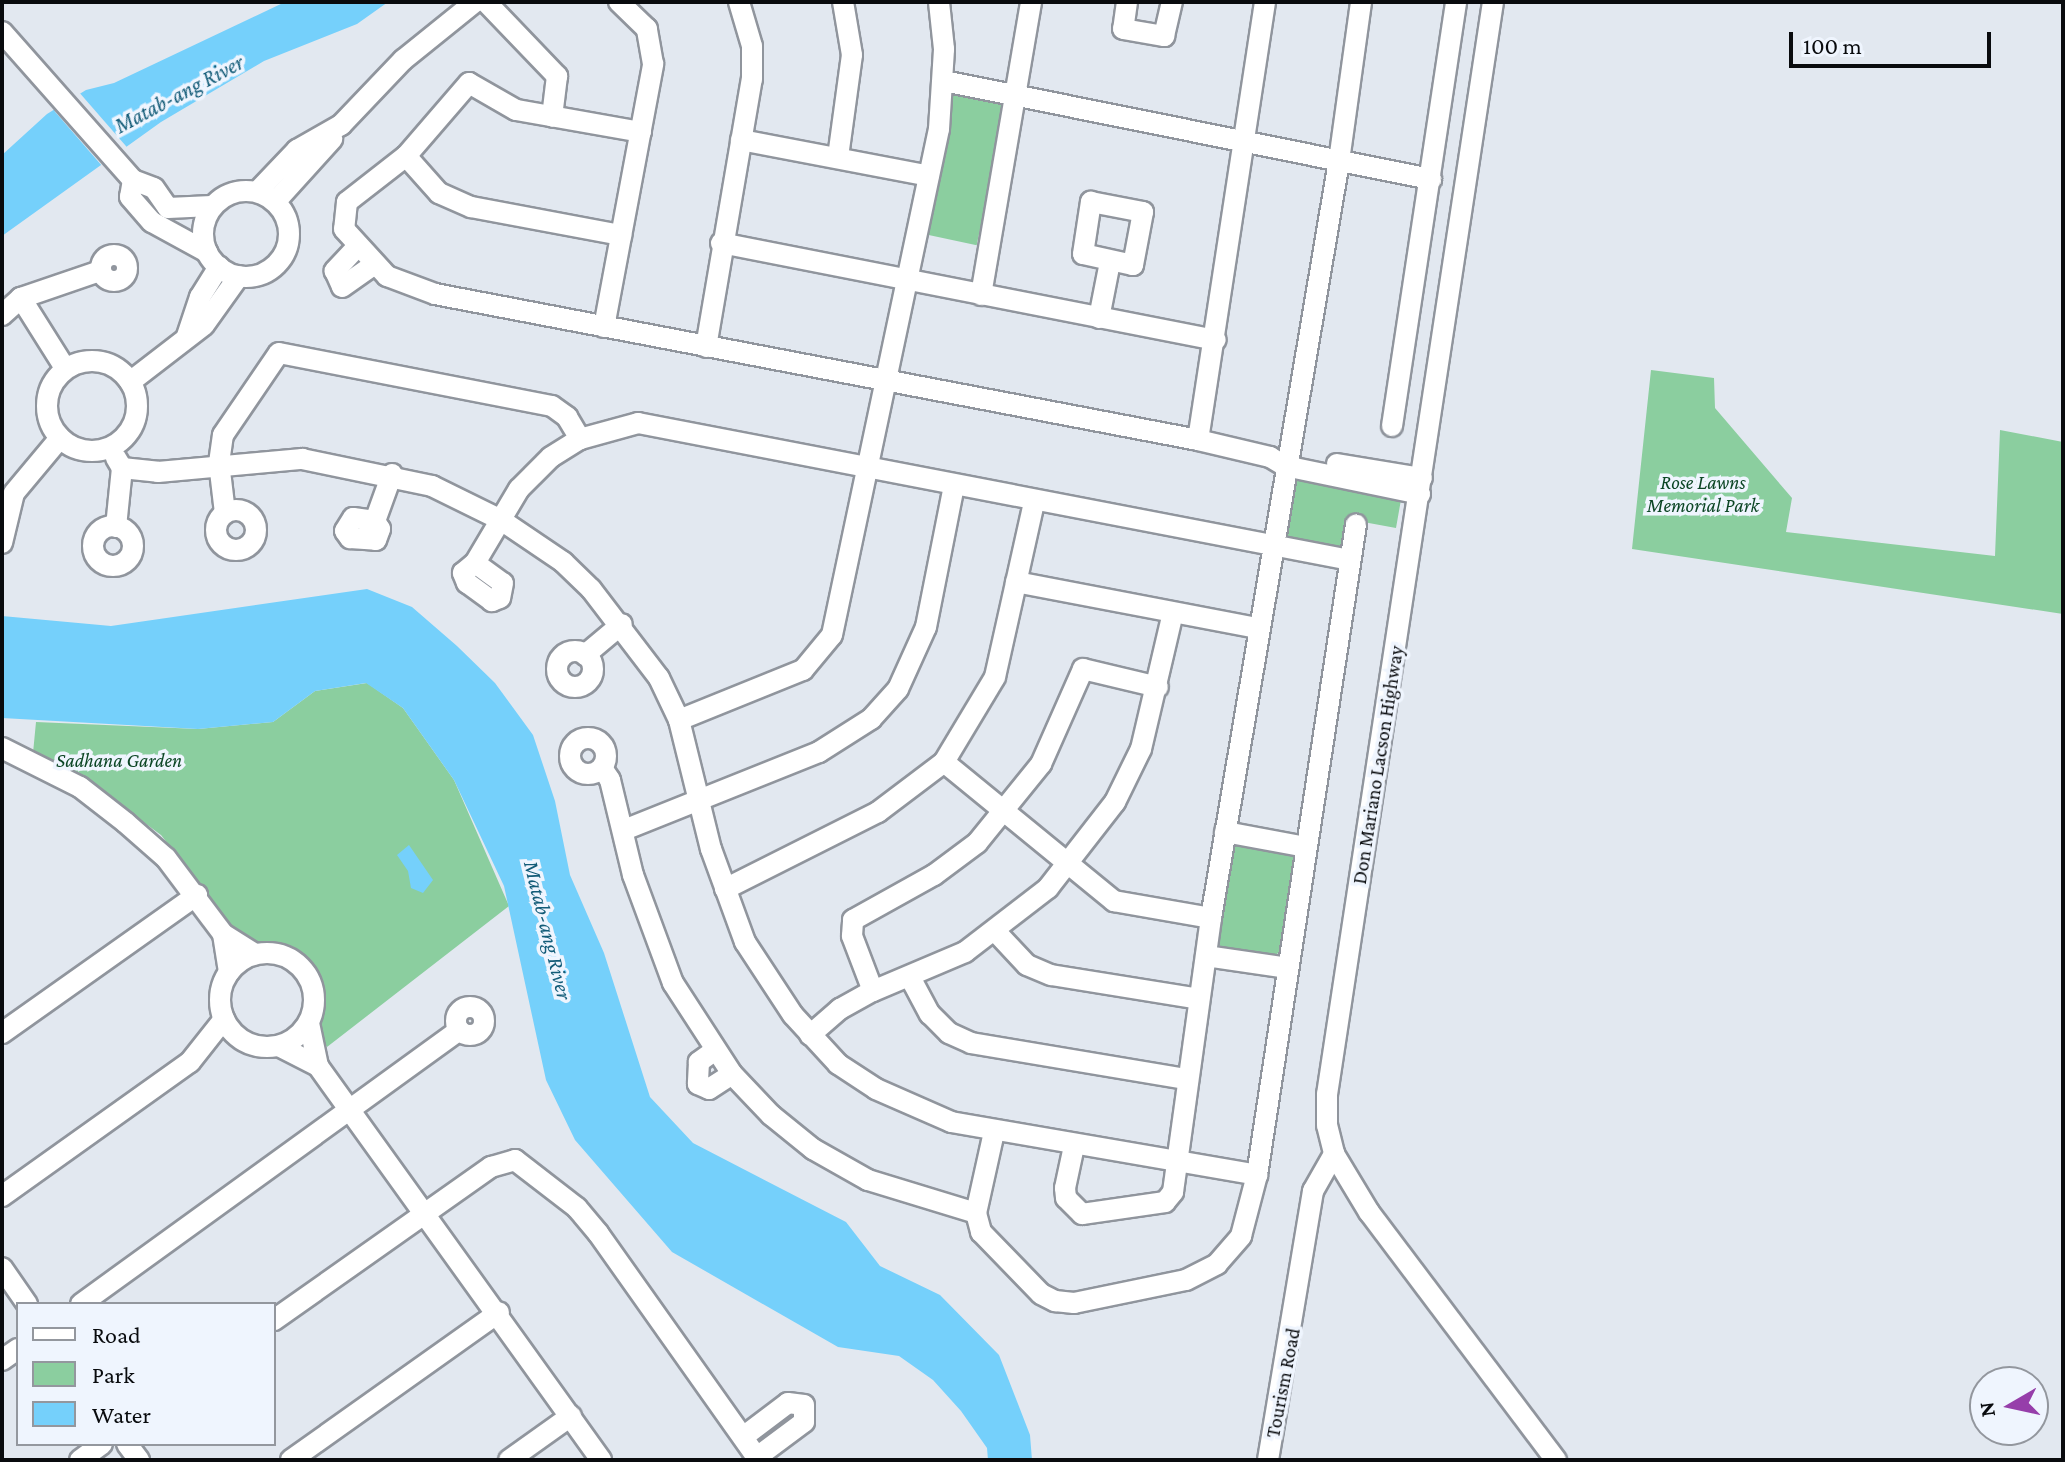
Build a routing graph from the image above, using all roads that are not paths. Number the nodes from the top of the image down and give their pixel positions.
1 (486, 2) edge
2 (619, 2) edge
3 (739, 2) edge
4 (843, 2) edge
5 (939, 2) edge
6 (1031, 2) edge
7 (1127, 2) edge
8 (1172, 2) edge
9 (1265, 2) edge
10 (1361, 2) edge
11 (1456, 2) edge
12 (1493, 2) edge
13 (469, 4) edge
14 (2, 32) edge
15 (944, 81) junction
16 (1017, 96) junction
17 (552, 117) junction
18 (641, 132) junction
19 (741, 140) junction
20 (1245, 141) junction
21 (406, 156) junction
22 (838, 157) junction
23 (1339, 161) junction
24 (929, 176) junction
25 (1431, 179) junction
26 (133, 180) junction
27 (267, 196) junction
28 (212, 206) junction
29 (621, 235) junction
30 (721, 243) junction
31 (357, 247) junction
32 (213, 260) junction
33 (1110, 262) dead end
34 (374, 265) junction
35 (100, 271) dead end
36 (239, 276) junction
37 (908, 278) junction
38 (981, 295) junction
39 (21, 298) junction
40 (2, 315) edge
41 (1099, 318) junction
42 (604, 327) junction
43 (187, 336) junction
44 (1216, 340) junction
45 (706, 347) junction
46 (65, 368) junction
47 (130, 382) junction
48 (885, 383) junction
49 (1392, 426) dead end
50 (60, 438) junction
51 (580, 439) junction
52 (1198, 440) junction
53 (110, 447) junction
54 (1281, 459) junction
55 (219, 463) junction
56 (122, 468) junction
57 (869, 469) junction
58 (392, 474) junction
59 (1412, 484) junction
60 (954, 486) junction
61 (8, 494) edge
62 (1034, 502) junction
63 (225, 513) dead end
64 (501, 520) junction
65 (375, 521) dead end
66 (1356, 524) dead end
67 (116, 527) dead end
68 (2, 543) edge
69 (1272, 546) junction
70 (1350, 560) junction
71 (475, 563) dead end
72 (1016, 582) junction
73 (1173, 613) junction
74 (622, 624) junction
75 (1258, 628) junction
76 (585, 655) dead end
77 (1158, 687) junction
78 (679, 720) junction
79 (2, 748) edge
80 (944, 762) junction
81 (602, 768) dead end
82 (700, 799) junction
83 (1003, 814) junction
84 (624, 830) junction
85 (1225, 832) junction
86 (1306, 847) junction
87 (1067, 865) junction
88 (725, 889) junction
89 (197, 895) junction
90 (1211, 918) junction
91 (996, 932) junction
92 (223, 934) junction
93 (255, 954) junction
94 (1206, 956) junction
95 (1288, 968) junction
96 (229, 972) junction
97 (911, 979) junction
98 (873, 991) junction
99 (1199, 999) junction
100 (224, 1019) junction
101 (309, 1023) junction
102 (459, 1030) dead end
103 (2, 1033) edge
104 (810, 1035) junction
105 (246, 1042) junction
106 (279, 1046) junction
107 (714, 1051) junction
108 (190, 1062) junction
109 (318, 1066) junction
110 (732, 1074) junction
111 (1187, 1079) junction
112 (350, 1110) junction
113 (994, 1132) junction
114 (1074, 1146) junction
115 (1334, 1154) junction
116 (1179, 1161) junction
117 (1257, 1175) junction
118 (2, 1196) edge
119 (425, 1212) junction
120 (976, 1213) junction
121 (2, 1268) edge
122 (26, 1302) edge
123 (84, 1302) edge
124 (499, 1312) junction
125 (276, 1319) edge
126 (571, 1416) junction
127 (99, 1446) edge
128 (752, 1450) edge
129 (80, 1460) edge
130 (291, 1460) edge
131 (509, 1460) edge
132 (601, 1460) edge
133 (732, 1460) edge
134 (1268, 1460) edge
135 (1556, 1460) edge

1 - 17 street
2 - 18 street
3 - 19 street
4 - 22 street
5 - 15 street
6 - 16 street
7 - 8 street
9 - 20 street
10 - 23 street
11 - 25 street
12 - 59 street, Don Mariano Lacson Highway
13 - 27 street
14 - 26 street
15 - 16 street
15 - 24 street
16 - 20 street
16 - 38 street
17 - 18 street
17 - 21 street
18 - 29 street
19 - 22 street
19 - 30 street
20 - 23 street
20 - 44 street
21 - 29 street
21 - 31 street
22 - 24 street
23 - 25 street
23 - 54 street
24 - 37 street
25 - 49 street
26 - 28 street
26 - 32 street
27 - 28 street
27 - 36 street
28 - 32 street
29 - 42 street
30 - 37 street
30 - 45 street
31 - 34 street
31 - 34 street
32 - 36 street
32 - 43 street
33 - 41 street
34 - 42 street
35 - 39 street
36 - 43 street
37 - 38 street
37 - 48 street
38 - 41 street
39 - 40 street
39 - 46 street
41 - 44 street
42 - 45 street
43 - 47 street
44 - 52 street
45 - 48 street
46 - 47 street
46 - 50 street
47 - 53 street
48 - 52 street
48 - 57 street
50 - 53 street
50 - 61 street
51 - 55 street
51 - 57 street
51 - 64 street
52 - 54 street
53 - 56 street
54 - 59 street
54 - 69 street
55 - 56 street
55 - 58 street
55 - 63 street
56 - 67 street
57 - 60 street
57 - 78 street
58 - 64 street
58 - 65 street
59 - 115 street, Don Mariano Lacson Highway
60 - 62 street
60 - 82 street
61 - 68 street
62 - 69 street
62 - 72 street
64 - 71 street
64 - 74 street
66 - 70 street
69 - 70 street
69 - 75 street
70 - 86 street
72 - 73 street
72 - 80 street
73 - 75 street
73 - 77 street
74 - 76 street
74 - 78 street
75 - 85 street
77 - 83 street
77 - 87 street
78 - 82 street
79 - 89 street
80 - 83 street
80 - 88 street
81 - 84 street
82 - 84 street
82 - 88 street
83 - 87 street
83 - 98 street
84 - 107 street
85 - 86 street
85 - 90 street
86 - 95 street
87 - 90 street
87 - 91 street
88 - 104 street
89 - 92 street
89 - 103 street
90 - 94 street
91 - 97 street
91 - 99 street
92 - 93 street
92 - 96 street
93 - 96 street
93 - 101 street
94 - 95 street
94 - 99 street
95 - 117 street
96 - 100 street
97 - 98 street
97 - 111 street
98 - 104 street
99 - 111 street
100 - 105 street
100 - 108 street
101 - 106 street
101 - 109 street
102 - 112 street
104 - 113 street
105 - 106 street
105 - 108 street
106 - 109 street
107 - 110 street
107 - 110 street
108 - 118 street
109 - 112 street
110 - 120 street
111 - 116 street
112 - 119 street
112 - 123 street
113 - 114 street
113 - 120 street
114 - 116 street
114 - 116 street
115 - 134 street, Tourism Road
115 - 135 street, Don Mariano Lacson Highway
116 - 117 street
117 - 120 street
119 - 124 street
119 - 125 street
119 - 128 street
121 - 122 street
124 - 126 street
124 - 130 street
126 - 131 street
126 - 132 street
127 - 129 street
128 - 133 street

